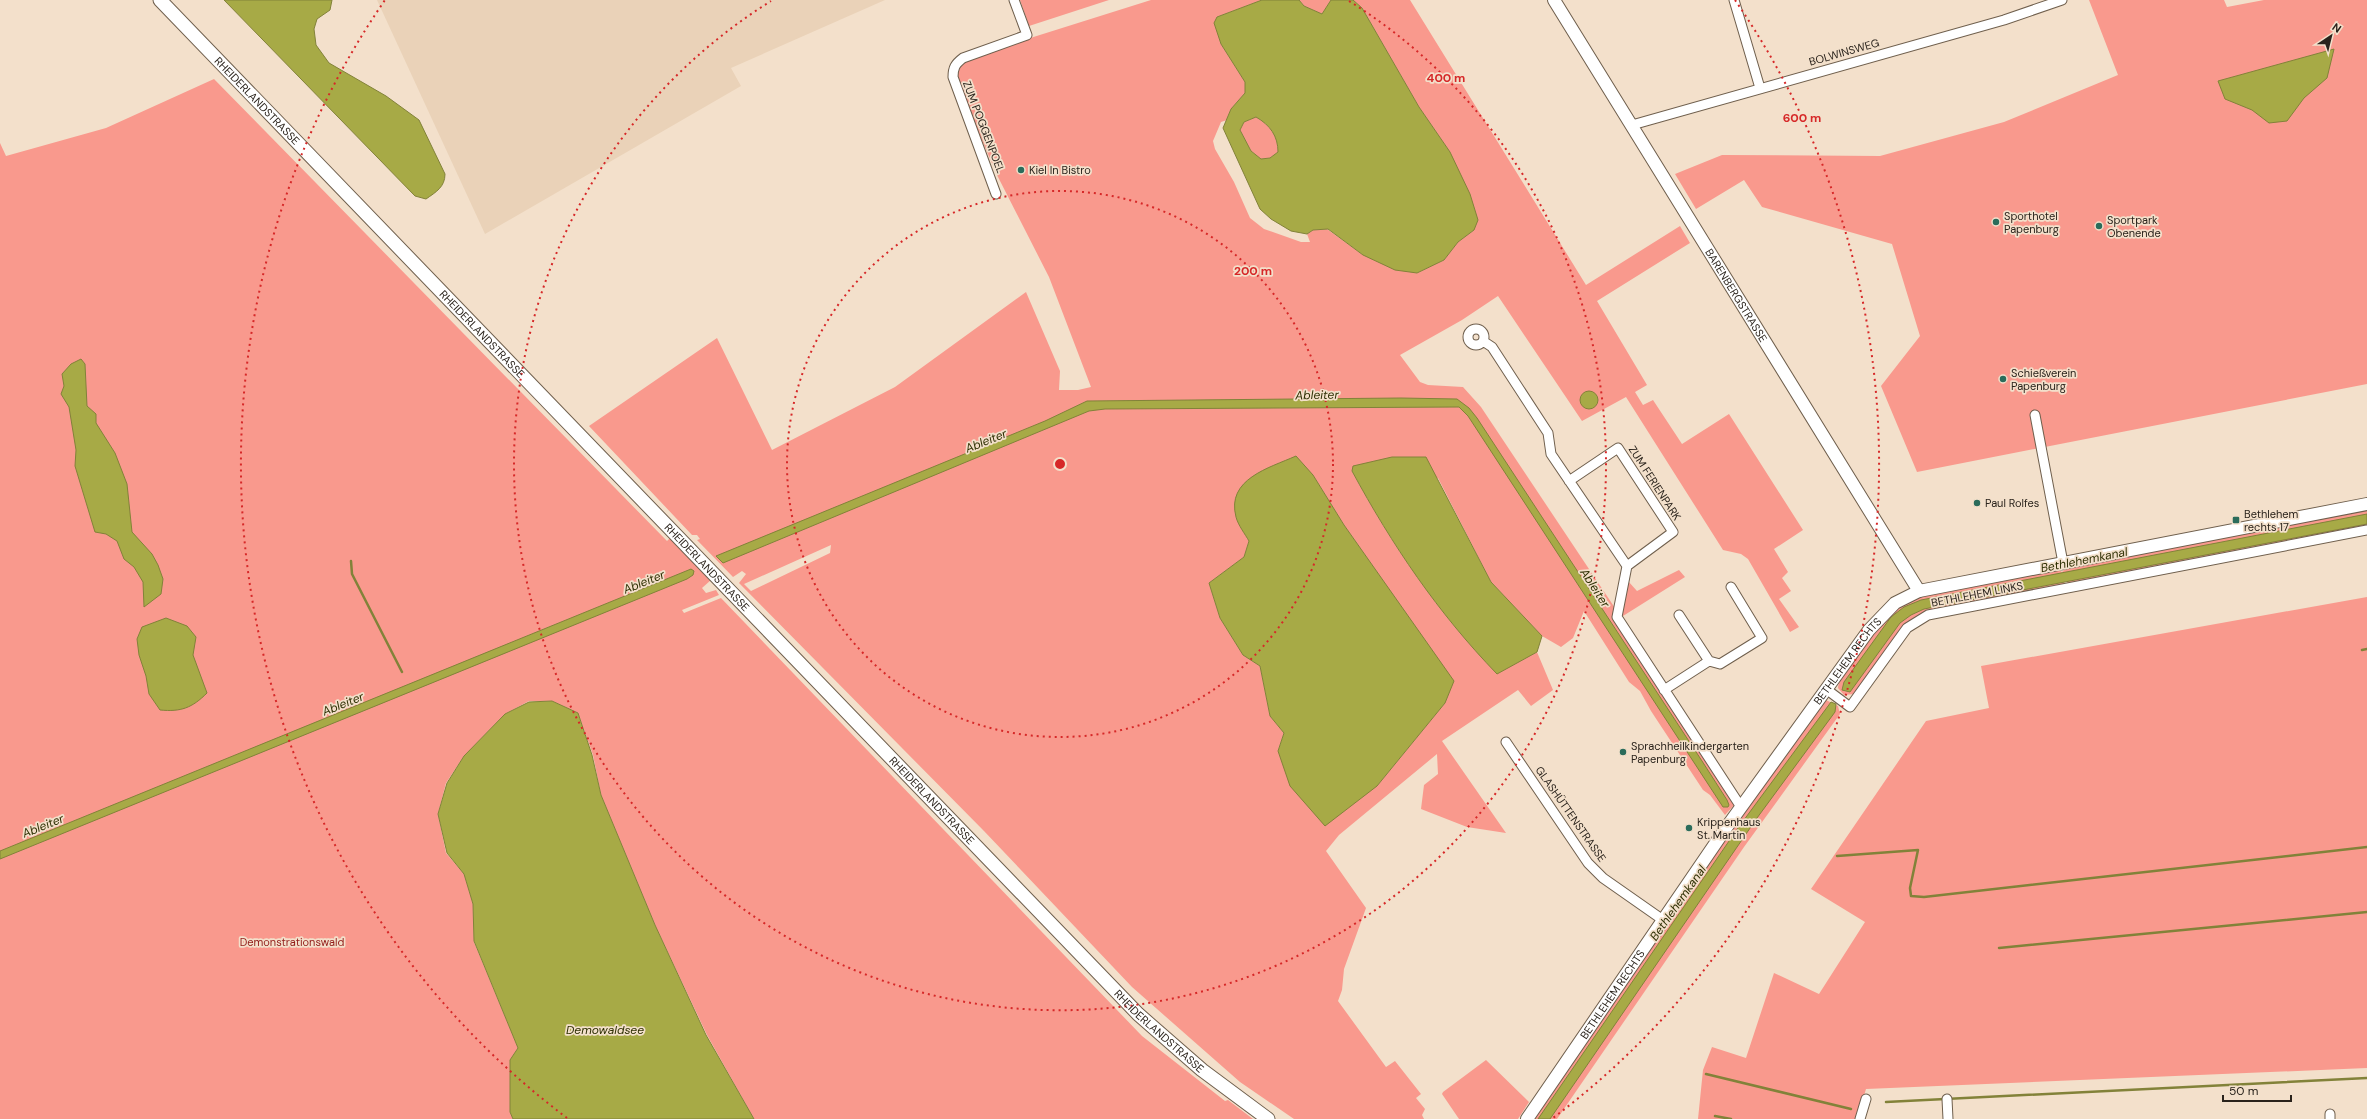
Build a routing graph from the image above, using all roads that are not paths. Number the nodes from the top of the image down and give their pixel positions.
1 (160, 0) edge
2 (1014, 0) edge
3 (1554, 0) edge
4 (1734, 0) edge
5 (2062, 0) edge
6 (1760, 88) junction
7 (1632, 125) junction
8 (996, 194) dead end
9 (1483, 341) dead end
10 (2035, 415) dead end
11 (1568, 480) junction
12 (2367, 504) edge
13 (2367, 530) edge
14 (2063, 563) junction
15 (1627, 566) junction
16 (1731, 586) dead end
17 (1920, 591) junction
18 (1679, 615) dead end
19 (1709, 661) junction
20 (1826, 689) junction
21 (1664, 690) junction
22 (1506, 742) dead end
23 (1741, 807) junction
24 (1662, 920) junction
25 (1866, 1099) dead end
26 (1947, 1100) dead end
27 (1268, 1119) edge
28 (1527, 1119) edge
29 (1860, 1119) edge
30 (1948, 1119) edge

1 - 27 main road, RHEIDERLANDSTRASSE
2 - 8 street, ZUM POGGENPOEL
3 - 7 street, BARENBERGSTRASSE
4 - 6 street
5 - 6 street, BOLWINSWEG
6 - 7 street, BOLWINSWEG
7 - 17 street, BARENBERGSTRASSE
9 - 11 street
10 - 14 street
11 - 15 street
11 - 15 street, ZUM FERIENPARK
12 - 14 street, BETHLEHEM RECHTS
13 - 20 street, BETHLEHEM LINKS
14 - 17 street, BETHLEHEM RECHTS
15 - 21 street
16 - 19 street
17 - 20 street, BETHLEHEM RECHTS
18 - 19 street
19 - 21 street
20 - 23 street, BETHLEHEM RECHTS
21 - 23 street
22 - 24 street, GLASHÜTTENSTRASSE
23 - 24 street, BETHLEHEM RECHTS
24 - 28 street, BETHLEHEM RECHTS
25 - 29 street
26 - 30 street

